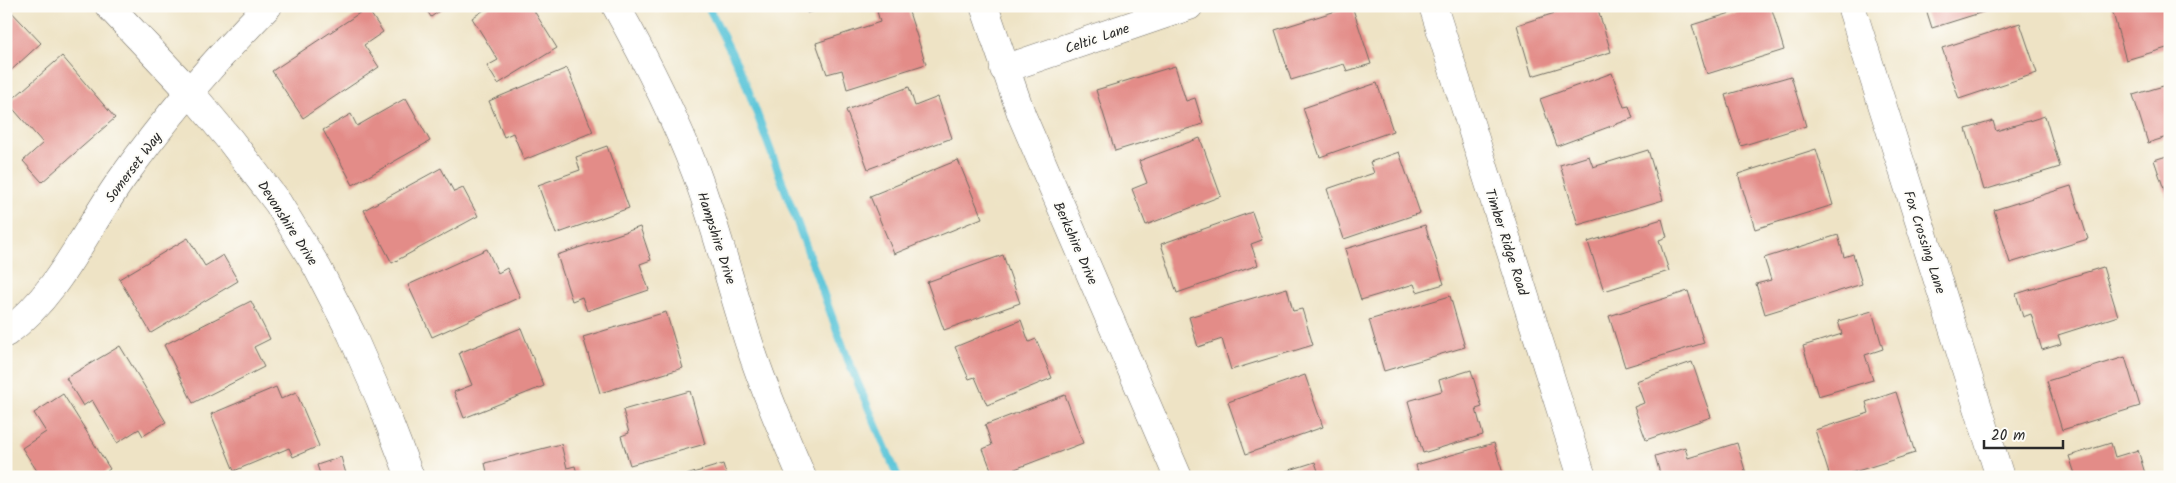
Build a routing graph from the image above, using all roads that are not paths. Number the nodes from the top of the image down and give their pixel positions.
1 (109, 6) edge
2 (268, 6) edge
3 (616, 6) edge
4 (984, 6) edge
5 (1189, 6) edge
6 (1433, 6) edge
7 (1851, 6) edge
8 (1004, 69) junction
9 (190, 92) junction
10 (6, 333) edge
11 (410, 477) edge
12 (802, 477) edge
13 (1178, 477) edge
14 (1582, 477) edge
15 (2000, 477) edge

1 - 9 street, Devonshire Drive
2 - 9 street, Somerset Way
3 - 12 street, Hampshire Drive
4 - 8 street, Berkshire Drive
5 - 8 street, Celtic Lane
6 - 14 street, Timber Ridge Road
7 - 15 street, Fox Crossing Lane
8 - 13 street, Berkshire Drive
9 - 10 street, Somerset Way
9 - 11 street, Devonshire Drive

